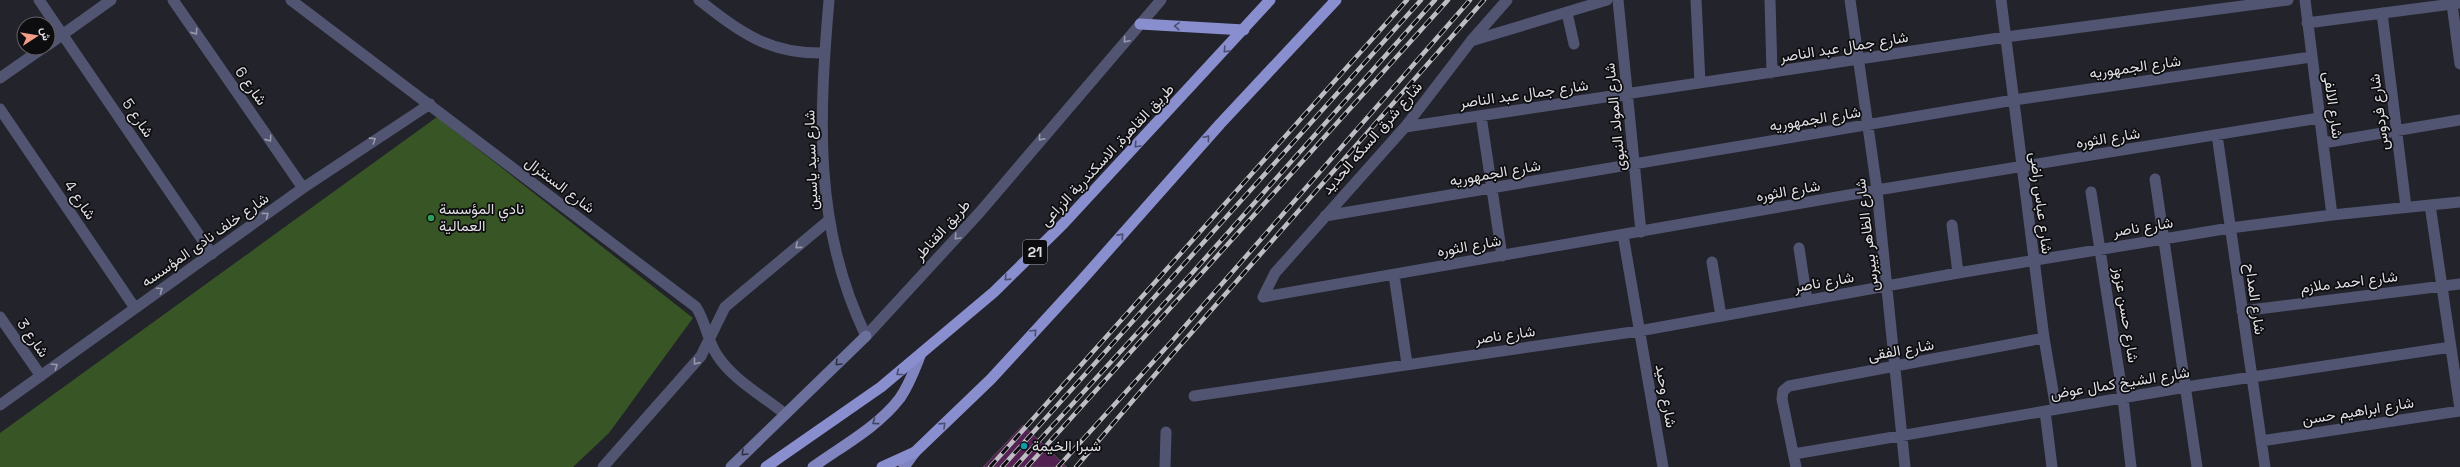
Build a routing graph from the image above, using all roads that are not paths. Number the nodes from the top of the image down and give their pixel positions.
1 (39, 0) edge
2 (112, 0) edge
3 (173, 0) edge
4 (291, 0) edge
5 (699, 0) edge
6 (829, 0) edge
7 (1161, 0) edge
8 (1270, 0) edge
9 (1336, 0) edge
10 (1507, 0) edge
11 (1606, 0) edge
12 (1618, 0) edge
13 (1696, 0) edge
14 (1770, 0) edge
15 (1850, 0) edge
16 (2001, 0) edge
17 (2288, 0) edge
18 (2305, 0) edge
19 (2456, 3) edge
20 (1568, 13) junction
21 (2382, 13) junction
22 (2307, 23) junction
23 (1140, 24) junction
24 (1244, 30) junction
25 (63, 34) junction
26 (2006, 37) junction
27 (56, 39) edge
28 (1471, 41) junction
29 (1574, 44) dead end
30 (824, 53) junction
31 (32, 56) edge
32 (2311, 57) junction
33 (1858, 60) junction
34 (2460, 64) edge
35 (1772, 73) junction
36 (0, 78) edge
37 (1700, 83) junction
38 (1628, 94) junction
39 (2014, 100) junction
40 (430, 104) junction
41 (0, 109) edge
42 (1481, 116) junction
43 (2319, 118) junction
44 (2460, 120) edge
45 (1868, 126) junction
46 (1405, 127) junction
47 (2397, 131) junction
48 (2217, 135) junction
49 (2323, 143) junction
50 (1635, 164) junction
51 (2022, 167) junction
52 (2155, 179) dead end
53 (303, 188) junction
54 (1492, 188) junction
55 (1877, 190) junction
56 (2091, 192) dead end
57 (2460, 202) edge
58 (2430, 205) junction
59 (2406, 207) junction
60 (2332, 214) junction
61 (1324, 216) junction
62 (828, 221) junction
63 (1952, 225) dead end
64 (2230, 228) junction
65 (1641, 232) junction
66 (1623, 234) junction
67 (2163, 238) junction
68 (1799, 248) dead end
69 (2100, 249) junction
70 (212, 254) junction
71 (1502, 256) junction
72 (2034, 260) junction
73 (1712, 262) dead end
74 (1958, 273) junction
75 (1394, 275) junction
76 (2460, 284) edge
77 (1888, 286) junction
78 (2442, 286) junction
79 (1263, 297) joint
80 (1807, 300) junction
81 (135, 308) junction
82 (2242, 311) junction
83 (1721, 316) junction
84 (0, 317) edge
85 (1639, 331) junction
86 (866, 336) junction
87 (2044, 338) junction
88 (710, 340) junction
89 (2455, 354) edge
90 (920, 356) junction
91 (1407, 364) junction
92 (1896, 367) junction
93 (41, 376) junction
94 (2252, 378) junction
95 (2186, 387) junction
96 (1194, 396) dead end
97 (2123, 398) junction
98 (0, 405) edge
99 (2056, 409) junction
100 (2460, 410) edge
101 (2045, 411) junction
102 (785, 414) junction
103 (1166, 432) dead end
104 (1902, 437) junction
105 (2261, 441) junction
106 (915, 452) junction
107 (1794, 454) junction
108 (603, 467) edge
109 (731, 467) edge
110 (766, 467) edge
111 (813, 467) edge
112 (882, 467) edge
113 (904, 467) edge
114 (1165, 467) edge
115 (1663, 467) edge
116 (1796, 467) edge
117 (1905, 467) edge
118 (2052, 467) edge
119 (2131, 467) edge
120 (2197, 467) edge
121 (2264, 467) edge

1 - 25 street, شارع 5
2 - 25 street
3 -> 53 street, شارع 6
4 - 40 street, شارع السنترال
5 - 30 street
6 - 30 street, شارع سيد ياسين
7 - 23 street, طريق القناطر
8 - 24 highway, طريق القاهرة, الاسكندرية الزراعى / 21
106 -> 9 highway
10 - 28 street, شارع شرق السكه الحديد
11 - 20 street
12 - 38 street, شارع المولد النبوى
13 - 37 street
14 - 35 street
15 - 33 street, شارع الظاهر بيبرس
16 - 26 street, شارع عباس راضى
17 - 26 street, شارع جمال عبد الناصر
18 - 22 street, شارع الالفى
19 - 21 street
19 - 34 street
20 - 28 street
20 - 29 street
21 - 22 street
21 - 47 street, شارع فردوس
22 - 32 street, شارع الالفى
24 -> 23 highway
23 -> 86 street, طريق القناطر
24 -> 90 highway, طريق القاهرة, الاسكندرية الزراعى / 21
25 - 27 street
25 - 70 street, شارع 5
26 - 33 street, شارع جمال عبد الناصر
26 - 39 street, شارع عباس راضى
28 - 46 street, شارع شرق السكه الحديد
30 - 62 street, شارع سيد ياسين
31 - 36 street
32 - 39 street, شارع الجمهوريه
32 - 43 street, شارع الالفى
33 - 35 street, شارع جمال عبد الناصر
33 - 45 street, شارع الظاهر بيبرس
35 - 37 street, شارع جمال عبد الناصر
37 - 38 street, شارع جمال عبد الناصر
38 - 42 street, شارع جمال عبد الناصر
38 - 50 street, شارع المولد النبوى
39 - 45 street, شارع الجمهوريه
39 - 51 street, شارع عباس راضى
53 -> 40 street, شارع خلف نادى المؤسسه
40 - 88 street, شارع السنترال
41 - 81 street, شارع 4
42 - 46 street, شارع جمال عبد الناصر
42 - 54 street
43 - 48 street, شارع الثوره
43 - 49 street, شارع الالفى
44 - 47 street
45 - 50 street, شارع الجمهوريه
45 - 55 street, شارع الظاهر بيبرس
46 - 61 street, شارع شرق السكه الحديد
47 - 49 street
47 - 59 street, شارع فردوس
48 - 51 street, شارع الثوره
48 - 64 street, شارع المداح
49 - 60 street, شارع الالفى
50 - 54 street, شارع الجمهوريه
50 - 65 street, شارع المولد النبوى
51 - 55 street, شارع الثوره
51 - 72 street, شارع عباس راضى
52 - 67 street
70 -> 53 street, شارع خلف نادى المؤسسه
54 - 61 street, شارع الجمهوريه
54 - 71 street
55 - 65 street, شارع الثوره
55 - 77 street, شارع الظاهر بيبرس
56 - 69 street, شارع حسن عزوز
57 - 58 street, شارع ناصر
58 - 59 street, شارع ناصر
58 - 78 street
59 - 60 street, شارع ناصر
60 - 64 street, شارع ناصر
61 - 79 street, شارع شرق السكه الحديد
62 - 86 street, شارع سيد ياسين
62 -> 88 street
63 - 74 street
64 - 67 street, شارع ناصر
64 - 82 street, شارع المداح
65 - 66 street, شارع الثوره
66 - 71 street, شارع الثوره
66 - 85 street
67 - 69 street, شارع ناصر
67 - 95 street
68 - 80 street
69 - 72 street, شارع ناصر
69 - 97 street, شارع حسن عزوز
81 -> 70 street, شارع خلف نادى المؤسسه
71 - 75 street, شارع الثوره
72 - 74 street, شارع ناصر
72 - 87 street, شارع عباس راضى
73 - 83 street
74 - 77 street, شارع ناصر
75 - 79 street, شارع الثوره
75 - 91 street
76 - 78 street, شارع احمد ملازم
77 - 80 street, شارع ناصر
77 - 92 street, شارع الظاهر بيبرس
78 - 82 street, شارع احمد ملازم
78 - 89 street
80 - 83 street, شارع ناصر
93 -> 81 street, شارع خلف نادى المؤسسه
82 - 94 street, شارع المداح
83 - 85 street, شارع ناصر
84 - 93 street, شارع 3
85 - 91 street, شارع ناصر
85 - 115 street, شارع وحيد
86 -> 102 main road, طريق القناطر
87 - 92 street, شارع الفقى
87 - 99 street, شارع عباس راضى
88 - 102 street, شارع السنترال
88 -> 108 street
89 - 94 street, شارع الشيخ كمال عوض
89 - 100 street
90 -> 110 highway, طريق القاهرة, الاسكندرية الزراعى / 21
90 -> 111 main road
91 - 96 street, شارع ناصر
92 - 104 street, شارع الظاهر بيبرس
92 - 107 street, شارع الفقى
93 - 98 street, شارع خلف نادى المؤسسه
94 - 95 street, شارع الشيخ كمال عوض
94 - 105 street, شارع المداح
95 - 97 street, شارع الشيخ كمال عوض
95 - 120 street
97 - 99 street, شارع الشيخ كمال عوض
97 - 119 street, شارع حسن عزوز
99 - 101 street, شارع الشيخ كمال عوض
100 - 105 street, شارع ابراهيم حسن
101 - 104 street, شارع الشيخ كمال عوض
101 - 118 street
102 -> 109 main road, طريق القناطر
103 - 114 street
104 - 107 street, شارع الشيخ كمال عوض
104 - 117 street, شارع الظاهر بيبرس
105 - 121 street, شارع المداح
106 - 112 highway
106 - 113 main road
107 - 116 street

